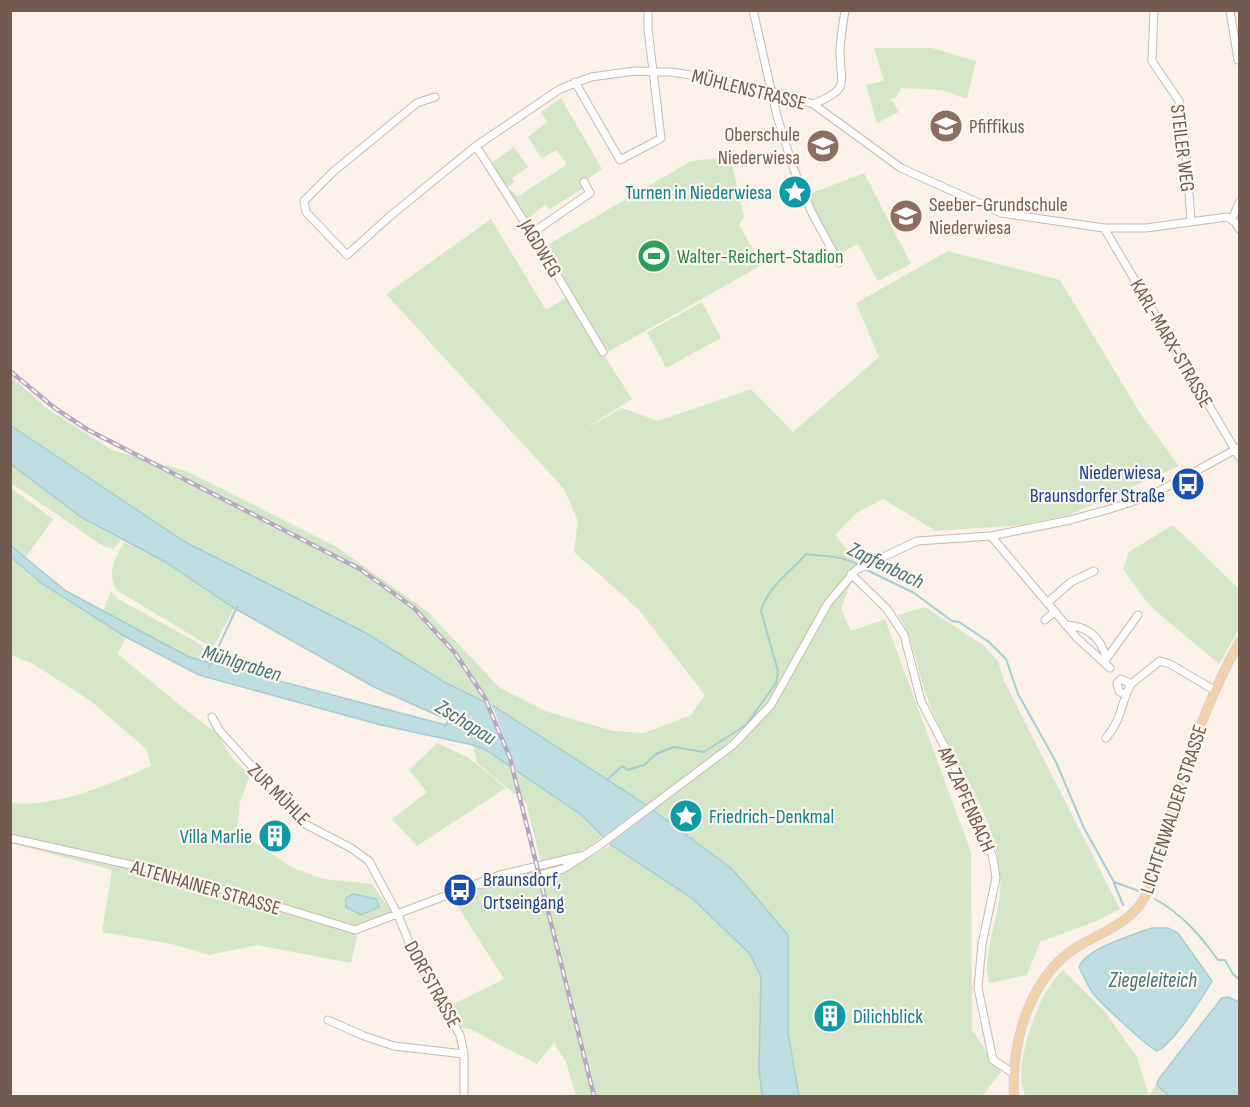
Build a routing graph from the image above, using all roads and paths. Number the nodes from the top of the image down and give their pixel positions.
1 (648, 10) edge
2 (753, 10) edge
3 (845, 10) edge
4 (1154, 10) edge
5 (1230, 11) edge
6 (1239, 60) edge
7 (652, 71) junction
8 (575, 82) junction
9 (772, 92) junction
10 (435, 97) dead end
11 (813, 104) junction
12 (476, 146) junction
13 (584, 182) dead end
14 (1239, 201) edge
15 (1232, 219) junction
16 (1191, 221) junction
17 (1104, 228) junction
18 (1239, 230) edge
19 (532, 233) junction
20 (839, 262) dead end
21 (603, 352) dead end
22 (1237, 449) edge
23 (1239, 458) edge
24 (991, 536) junction
25 (1094, 571) dead end
26 (853, 572) junction
27 (1047, 603) junction
28 (1054, 612) junction
29 (1138, 615) dead end
30 (1045, 620) dead end
31 (1066, 625) junction
32 (1239, 641) edge
33 (1105, 659) junction
34 (1110, 668) dead end
35 (1131, 684) junction
36 (1214, 690) junction
37 (1125, 695) junction
38 (212, 717) dead end
39 (1106, 738) dead end
40 (10, 838) edge
41 (398, 915) junction
42 (328, 1020) dead end
43 (464, 1054) junction
44 (1012, 1073) junction
45 (464, 1096) edge
46 (1014, 1096) edge

1 - 7 street
2 - 9 street
3 - 11 street
4 - 16 street, STEILER WEG
5 - 6 street
7 - 8 street, MÜHLENSTRASSE
7 - 8 street
7 - 9 street, MÜHLENSTRASSE
8 - 12 street, MÜHLENSTRASSE
9 - 11 street, MÜHLENSTRASSE
9 - 20 street
10 - 12 street, MÜHLENSTRASSE
11 - 17 street, MÜHLENSTRASSE
12 - 19 street, JAGDWEG
13 - 19 street
14 - 15 street
15 - 16 street, MÜHLENSTRASSE
15 - 18 street
16 - 17 street, MÜHLENSTRASSE
17 - 22 street, KARL-MARX-STRASSE
19 - 21 street, JAGDWEG
22 - 23 street, KARL-MARX-STRASSE
22 - 24 street
24 - 26 street
24 - 27 street
25 - 27 street
26 - 41 street, ALTENHAINER STRASSE
26 - 44 street, AM ZAPFENBACH
27 - 28 street
28 - 30 street
28 - 31 street
29 - 33 street
31 - 33 street
31 - 33 street
32 - 36 main road, LICHTENWALDER STRASSE
33 - 34 street
35 - 36 street
35 - 37 street
35 - 37 street
36 - 44 main road, LICHTENWALDER STRASSE
37 - 39 street
38 - 41 street, ZUR MÜHLE
40 - 41 street, ALTENHAINER STRASSE
41 - 43 street, DORFSTRASSE
42 - 43 street, DORFSTRASSE
43 - 45 street, DORFSTRASSE
44 - 46 main road, LICHTENWALDER STRASSE

